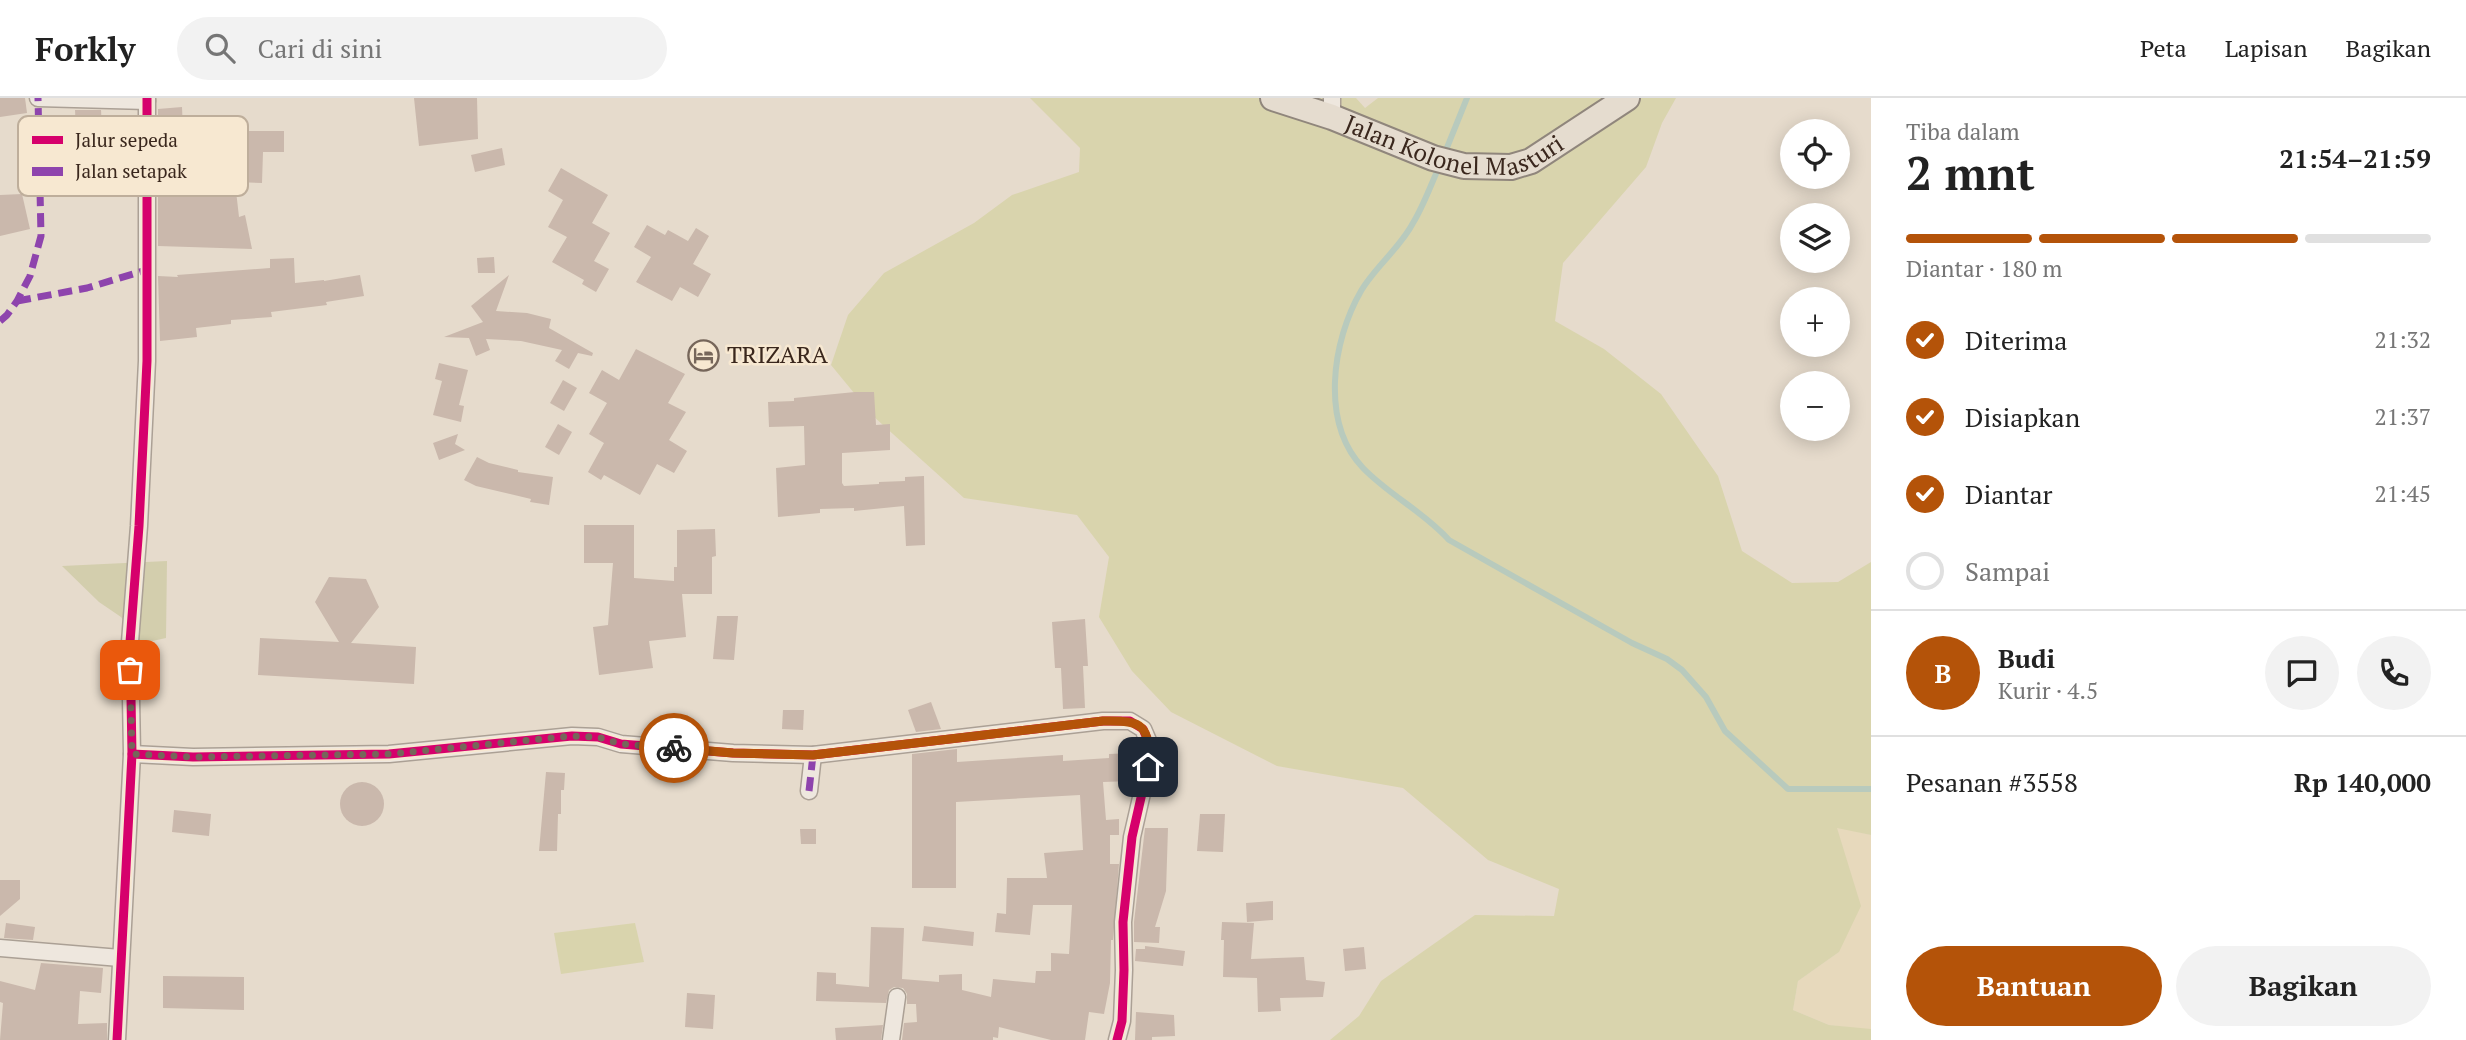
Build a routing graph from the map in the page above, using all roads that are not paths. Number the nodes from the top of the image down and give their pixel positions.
1 (1273, 98) edge
2 (1627, 98) edge
3 (38, 99) edge
4 (147, 99) edge
5 (1332, 108) edge
6 (147, 196) edge
7 (132, 754) junction
8 (813, 755) junction
9 (809, 791) dead end
10 (0, 948) edge
11 (120, 958) junction
12 (897, 997) dead end
13 (117, 1040) edge
14 (891, 1040) edge
15 (1117, 1040) edge

1 - 5 main road, Jalan Kolonel Masturi
2 - 5 main road, Jalan Kolonel Masturi
3 - 4 street
6 - 7 street
7 - 8 street
7 - 11 street
8 - 9 street
8 - 15 street
10 - 11 street
11 - 13 street
12 - 14 street

